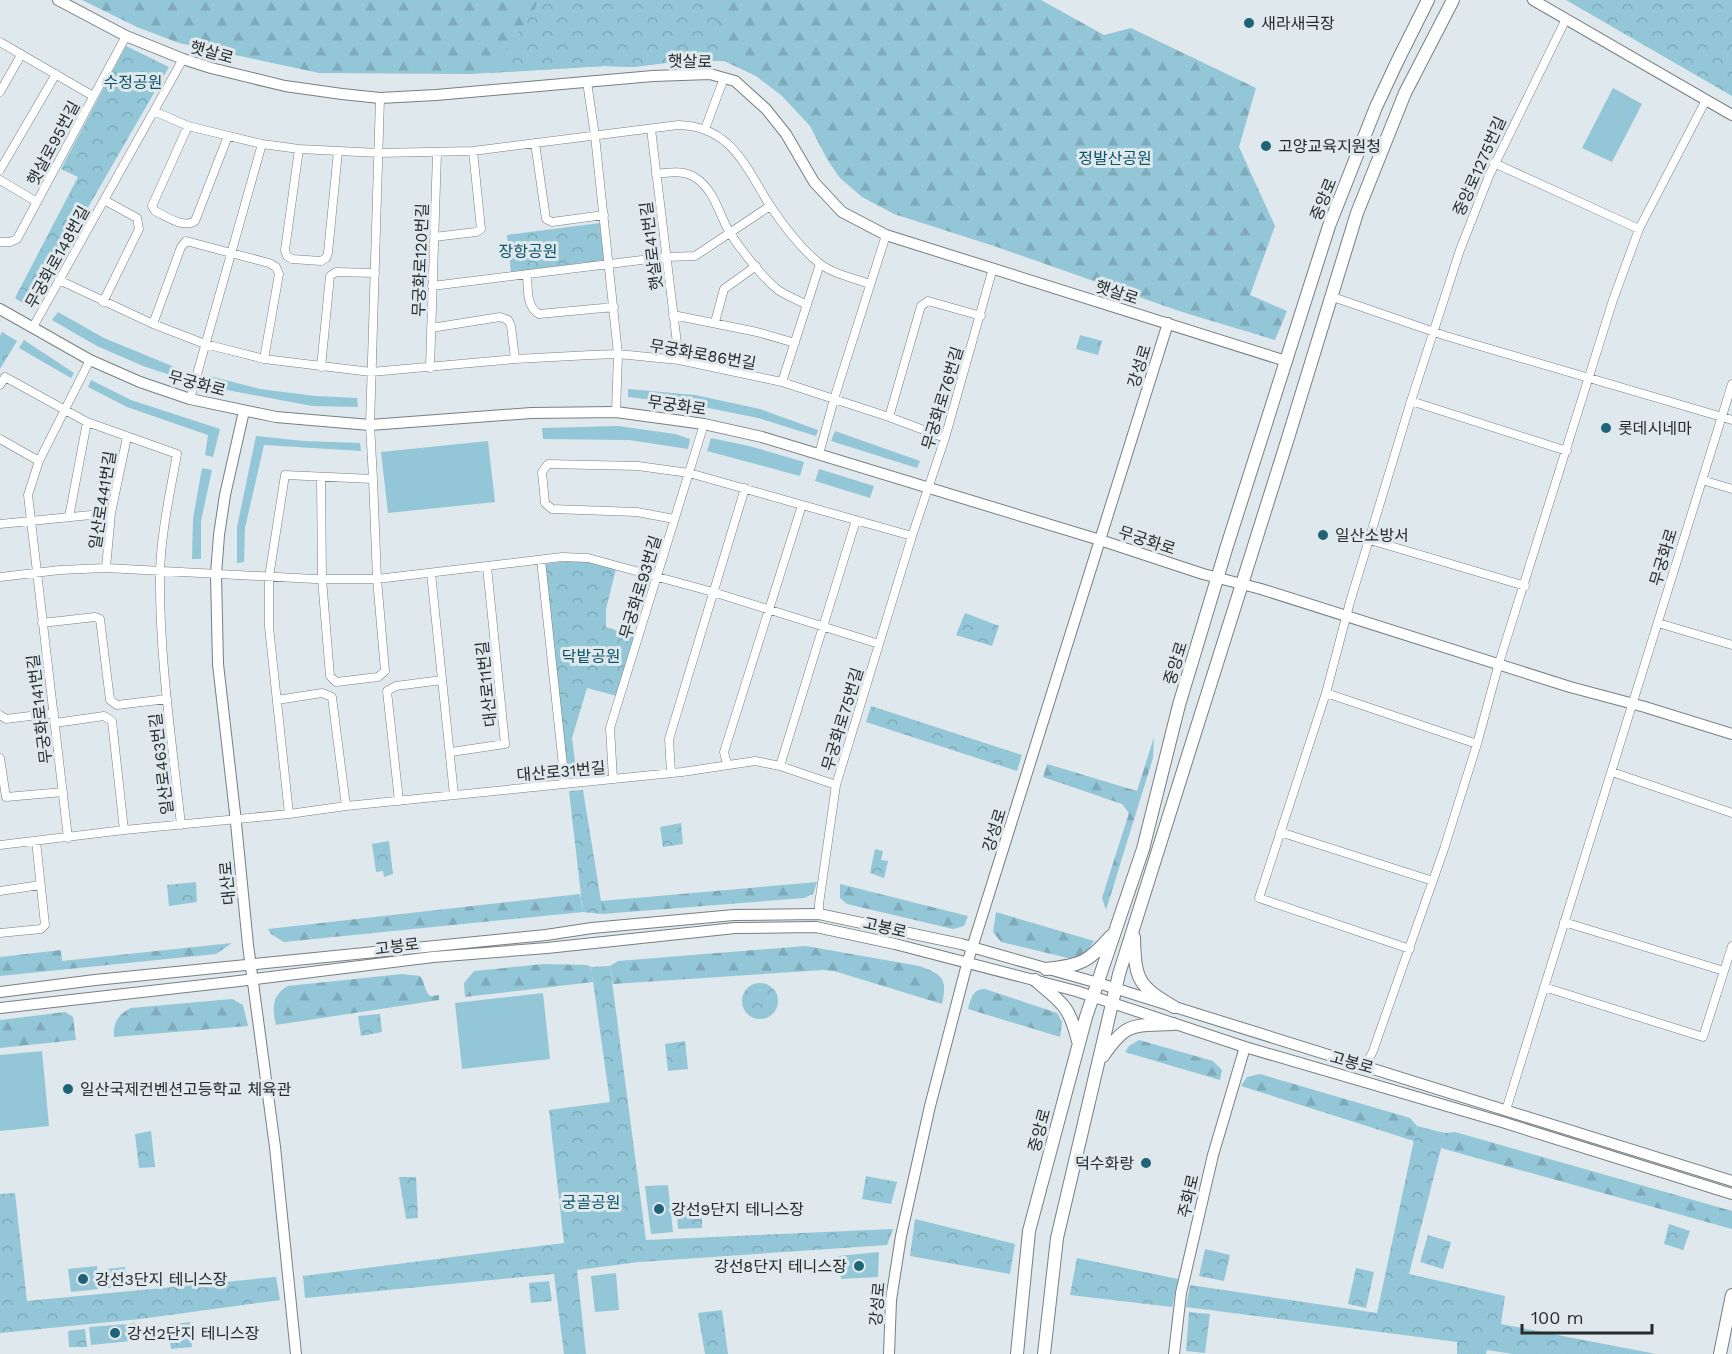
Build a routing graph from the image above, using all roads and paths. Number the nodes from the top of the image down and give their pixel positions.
1 (58, 0) edge
2 (1428, 0) edge
3 (1453, 0) edge
4 (1533, 0) edge
5 (1566, 19) junction
6 (126, 36) junction
7 (0, 42) edge
8 (21, 55) junction
9 (183, 59) junction
10 (56, 74) junction
11 (724, 78) junction
12 (587, 82) junction
13 (0, 92) edge
14 (93, 96) junction
15 (380, 98) junction
16 (1706, 100) junction
17 (154, 111) junction
18 (1732, 115) edge
19 (188, 126) junction
20 (651, 129) junction
21 (705, 129) junction
22 (228, 136) junction
23 (595, 136) junction
24 (535, 143) junction
25 (262, 144) junction
26 (298, 149) junction
27 (338, 151) junction
28 (473, 151) junction
29 (379, 153) junction
30 (437, 153) junction
31 (1494, 163) junction
32 (0, 170) edge
33 (656, 174) junction
34 (0, 180) edge
35 (104, 200) junction
36 (37, 202) junction
37 (770, 206) junction
38 (604, 215) junction
39 (1639, 229) junction
40 (731, 233) junction
41 (886, 235) junction
42 (434, 237) junction
43 (0, 242) edge
44 (231, 252) junction
45 (666, 257) junction
46 (609, 264) junction
47 (820, 264) junction
48 (756, 266) junction
49 (993, 268) junction
50 (375, 273) junction
51 (527, 274) junction
52 (59, 280) junction
53 (870, 284) junction
54 (432, 286) junction
55 (1330, 296) junction
56 (103, 302) junction
57 (807, 305) junction
58 (614, 307) junction
59 (0, 309) edge
60 (673, 315) junction
61 (981, 316) junction
62 (715, 322) junction
63 (153, 324) junction
64 (1168, 324) junction
65 (33, 327) junction
66 (431, 328) junction
67 (1434, 331) junction
68 (795, 343) junction
69 (205, 344) junction
70 (618, 354) junction
71 (264, 359) junction
72 (515, 359) junction
73 (90, 360) junction
74 (679, 360) junction
75 (1286, 361) junction
76 (321, 367) junction
77 (430, 368) junction
78 (371, 372) junction
79 (1588, 377) junction
80 (782, 382) junction
81 (1732, 384) edge
82 (0, 385) edge
83 (190, 399) junction
84 (834, 399) junction
85 (1411, 401) junction
86 (65, 411) junction
87 (244, 411) junction
88 (616, 412) junction
89 (889, 417) junction
90 (1720, 417) junction
91 (1732, 420) edge
92 (87, 422) junction
93 (704, 424) junction
94 (370, 425) junction
95 (127, 437) junction
96 (945, 438) junction
97 (0, 439) edge
98 (1567, 451) junction
99 (819, 454) junction
100 (39, 461) junction
101 (689, 472) junction
102 (321, 477) junction
103 (373, 479) junction
104 (1702, 480) junction
105 (927, 487) junction
106 (745, 488) junction
107 (1732, 489) edge
108 (802, 505) junction
109 (111, 513) junction
110 (69, 517) junction
111 (674, 519) junction
112 (856, 520) junction
113 (31, 521) junction
114 (0, 524) edge
115 (912, 536) junction
116 (1100, 540) junction
117 (1370, 540) junction
118 (541, 560) junction
119 (487, 567) junction
120 (106, 568) junction
121 (160, 570) junction
122 (36, 573) junction
123 (431, 573) junction
124 (216, 574) junction
125 (0, 577) edge
126 (269, 577) junction
127 (657, 577) junction
128 (1218, 578) junction
129 (322, 579) junction
130 (377, 579) junction
131 (1241, 583) junction
132 (1525, 586) junction
133 (713, 592) junction
134 (768, 609) junction
135 (1346, 617) junction
136 (42, 622) junction
137 (1658, 623) junction
138 (823, 626) junction
139 (879, 644) junction
140 (1732, 645) edge
141 (1499, 663) junction
142 (442, 680) junction
143 (1326, 693) junction
144 (167, 699) junction
145 (278, 700) junction
146 (1633, 705) junction
147 (54, 713) junction
148 (0, 715) edge
149 (55, 723) junction
150 (1732, 734) edge
151 (1477, 744) junction
152 (451, 752) junction
153 (0, 758) edge
154 (727, 764) junction
155 (780, 766) junction
156 (1612, 772) junction
157 (671, 773) junction
158 (614, 780) junction
159 (566, 784) junction
160 (836, 785) junction
161 (63, 792) junction
162 (454, 795) junction
163 (399, 801) junction
164 (346, 806) junction
165 (1732, 813) edge
166 (289, 814) junction
167 (236, 819) junction
168 (182, 825) junction
169 (124, 830) junction
170 (1280, 832) junction
171 (68, 838) junction
172 (36, 841) junction
173 (0, 844) edge
174 (1433, 881) junction
175 (40, 885) junction
176 (0, 891) edge
177 (819, 914) junction
178 (1564, 922) junction
179 (1134, 925) junction
180 (1116, 930) junction
181 (0, 933) edge
182 (1732, 946) edge
183 (972, 947) junction
184 (1410, 949) junction
185 (251, 964) junction
186 (967, 964) junction
187 (1046, 969) junction
188 (1724, 971) junction
189 (253, 979) junction
190 (1035, 980) junction
191 (1098, 983) junction
192 (1544, 987) junction
193 (0, 992) edge
194 (1113, 995) junction
195 (1093, 996) junction
196 (1174, 1007) junction
197 (0, 1008) edge
198 (1173, 1024) junction
199 (1078, 1044) junction
200 (1245, 1047) junction
201 (1099, 1062) junction
202 (1365, 1067) junction
203 (1506, 1110) junction
204 (1732, 1181) edge
205 (1732, 1194) edge
206 (1732, 1295) edge
207 (296, 1354) edge
208 (889, 1354) edge
209 (1017, 1354) edge
210 (1044, 1354) edge
211 (1174, 1354) edge
212 (1720, 1354) edge

1 - 6 main road, 햇살로
2 - 75 main road, 중앙로
3 - 55 main road
4 - 5 main road
5 - 16 main road
5 - 31 street, 중앙로1275번길
6 - 9 main road, 햇살로
6 - 14 street, 햇살로95번길
7 - 8 street, 햇살로95번길
8 - 10 street, 햇살로95번길
8 - 13 street
9 - 15 main road, 햇살로
9 - 17 street, 무궁화로148번길
10 - 14 street, 햇살로95번길
10 - 32 street, 햇살로95번길
11 - 12 main road, 햇살로
11 - 21 street
11 - 41 main road, 햇살로
12 - 15 main road, 햇살로
12 - 23 street
14 - 36 street, 햇살로95번길
15 - 29 street
16 - 18 main road
16 - 39 street
17 - 19 street
17 - 35 street, 무궁화로148번길
19 - 22 street
19 - 22 street
20 - 21 street
20 - 23 street
20 - 33 street, 햇살로41번길
21 - 37 street
22 - 25 street
23 - 24 street
23 - 38 street
24 - 28 street
24 - 38 street
25 - 26 street
25 - 44 street
26 - 27 street
26 - 27 street
27 - 29 street
28 - 30 street
28 - 42 street
29 - 30 street
29 - 50 street
30 - 42 street, 무궁화로120번길
31 - 39 street
31 - 67 street, 중앙로1275번길
33 - 40 street
33 - 45 street, 햇살로41번길
34 - 36 street, 햇살로95번길
35 - 52 street, 무궁화로148번길
35 - 56 street, 무궁화로148번길
36 - 43 street, 햇살로95번길
37 - 40 street
37 - 47 street
38 - 46 street
39 - 79 street
40 - 45 street
40 - 48 street
41 - 49 main road, 햇살로
41 - 53 street
42 - 54 street, 무궁화로120번길
44 - 63 street
44 - 69 street
44 - 71 street
45 - 46 street
45 - 60 street, 햇살로41번길
46 - 51 street
46 - 58 street
47 - 53 street
47 - 57 street
48 - 57 street
48 - 62 street
49 - 61 street, 무궁화로76번길
49 - 64 main road, 햇살로
50 - 76 street
50 - 78 street
51 - 54 street
51 - 58 street
52 - 56 street
52 - 65 street, 무궁화로148번길
53 - 84 street
54 - 66 street, 무궁화로120번길
55 - 67 street
55 - 131 main road
56 - 63 street
57 - 68 street
58 - 70 street
59 - 65 main road, 무궁화로
60 - 62 street
60 - 74 street, 햇살로41번길
61 - 89 street
61 - 96 street, 무궁화로76번길
62 - 68 street
63 - 69 street
64 - 75 main road, 햇살로
64 - 116 main road, 강성로
65 - 73 main road, 무궁화로
66 - 72 street
66 - 77 street, 무궁화로120번길
67 - 79 street
67 - 85 street
68 - 80 street
69 - 71 street
69 - 83 street
70 - 72 street, 무궁화로86번길
70 - 74 street, 무궁화로86번길
70 - 88 street
71 - 76 street
72 - 77 street
73 - 83 main road, 무궁화로
73 - 86 street, 무궁화로141번길
74 - 80 street, 무궁화로86번길
75 - 128 main road, 중앙로
76 - 78 street
77 - 78 street
78 - 94 street
79 - 90 street
79 - 98 street
80 - 84 street, 무궁화로86번길
81 - 90 street
82 - 86 street
83 - 87 main road, 무궁화로
84 - 89 street, 무궁화로86번길
84 - 99 street
85 - 98 street
85 - 117 street
86 - 92 street
86 - 100 street, 무궁화로141번길
87 - 94 main road, 무궁화로
87 - 124 main road, 대산로
88 - 93 main road, 무궁화로
88 - 94 main road, 무궁화로
89 - 96 street, 무궁화로86번길
90 - 91 street
90 - 104 street, 무궁화로
92 - 95 street
92 - 110 street
93 - 99 main road, 무궁화로
93 - 101 street, 무궁화로93번길
94 - 103 street
95 - 109 street, 일산로441번길
95 - 121 street
96 - 105 street, 무궁화로76번길
97 - 100 street
98 - 132 street
99 - 105 main road, 무궁화로
100 - 113 street, 무궁화로141번길
101 - 106 street
101 - 111 street, 무궁화로93번길
101 - 111 street
102 - 103 street
102 - 126 street
102 - 129 street
103 - 130 street
104 - 107 street
104 - 137 street, 무궁화로
105 - 115 street, 무궁화로75번길
105 - 116 main road, 무궁화로
106 - 108 street
106 - 133 street
108 - 112 street
108 - 134 street
109 - 110 street
109 - 120 street, 일산로441번길
110 - 113 street
111 - 127 street, 무궁화로93번길
112 - 115 street
112 - 138 street
113 - 114 street
113 - 122 street, 무궁화로141번길
115 - 139 street, 무궁화로75번길
116 - 128 main road, 무궁화로
116 - 183 main road, 강성로
117 - 132 street
117 - 135 street
118 - 119 street
118 - 127 street
118 - 159 street
119 - 123 street
119 - 152 street, 대산로11번길
120 - 121 street, 일산로441번길
120 - 122 street, 일산로441번길
121 - 124 street, 일산로441번길
121 - 144 street
122 - 125 street, 일산로441번길
122 - 136 street, 무궁화로141번길
123 - 130 street
123 - 142 street
124 - 126 street
124 - 167 main road, 대산로
126 - 129 street
126 - 145 street
127 - 133 street
127 - 158 street, 무궁화로93번길
128 - 131 main road, 무궁화로
128 - 180 main road, 중앙로
129 - 130 street
129 - 130 street
131 - 135 main road, 무궁화로
131 - 179 main road
132 - 141 street
133 - 134 street
133 - 157 street
134 - 138 street
134 - 154 street
135 - 141 main road, 무궁화로
135 - 143 street
136 - 144 street
136 - 147 street, 무궁화로141번길
137 - 140 street
137 - 146 street, 무궁화로
138 - 139 street
138 - 155 street
139 - 160 street, 무궁화로75번길
141 - 146 main road, 무궁화로
141 - 151 street
142 - 152 street
142 - 163 street
143 - 151 street
143 - 170 street
144 - 168 street, 일산로463번길
145 - 164 street
145 - 166 street
146 - 150 main road, 무궁화로
146 - 156 street, 무궁화로
147 - 148 street
147 - 149 street, 무궁화로141번길
149 - 161 street, 무궁화로141번길
149 - 169 street
151 - 174 street, 고봉로
152 - 162 street
153 - 161 street
154 - 155 street, 대산로31번길
154 - 157 street, 대산로31번길
155 - 160 street, 대산로31번길
156 - 165 street
156 - 178 street, 무궁화로
157 - 158 street, 대산로31번길
158 - 159 street, 대산로31번길
159 - 162 street, 대산로31번길
160 - 177 street, 무궁화로75번길
161 - 171 street, 무궁화로141번길
162 - 163 street, 대산로31번길
163 - 164 street, 대산로31번길
164 - 166 street, 대산로31번길
166 - 167 street, 대산로31번길
167 - 168 street, 일산로463번길
167 - 185 main road, 대산로
168 - 169 street, 일산로463번길
169 - 171 street, 일산로463번길
170 - 174 street
170 - 184 street
171 - 172 street, 일산로463번길
172 - 173 street, 일산로463번길
172 - 175 street
174 - 184 street, 고봉로
175 - 176 street
175 - 181 street
177 - 183 main road, 고봉로
177 - 185 main road, 고봉로
178 - 188 street
178 - 192 street
179 - 194 main road
179 - 196 main road
180 - 187 main road
180 - 191 main road, 중앙로
182 - 188 street
183 - 186 main road, 강성로
183 - 187 main road, 고봉로
184 - 202 street, 고봉로
185 - 189 main road, 대산로
185 - 193 main road, 고봉로
186 - 189 main road, 고봉로
186 - 190 main road, 고봉로
186 - 208 main road, 강성로
187 - 191 main road, 고봉로
188 - 192 street
189 - 197 main road, 고봉로
189 - 207 main road, 대산로
190 - 195 main road, 고봉로
190 - 199 main road
191 - 194 main road, 고봉로
191 - 195 main road, 중앙로
192 - 203 street
194 - 195 main road, 고봉로
194 - 196 main road, 고봉로
194 - 198 main road, 고봉로
194 - 201 main road
195 - 199 main road, 중앙로
196 - 202 main road, 고봉로
198 - 200 main road, 고봉로
198 - 201 main road
199 - 209 main road, 중앙로
200 - 205 main road, 고봉로
200 - 211 main road, 주화로
201 - 210 main road
202 - 203 main road, 고봉로
203 - 204 main road, 고봉로
206 - 212 main road

